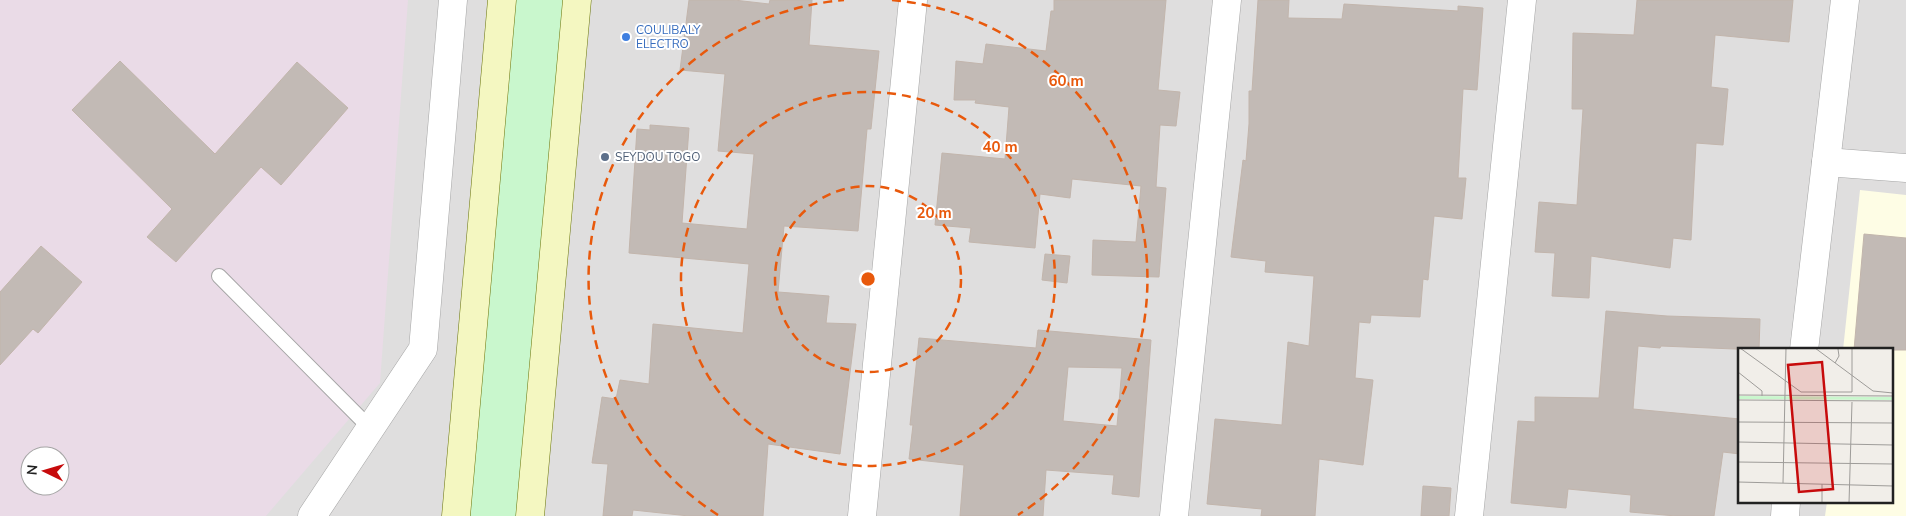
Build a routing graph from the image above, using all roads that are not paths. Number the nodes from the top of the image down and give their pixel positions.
1 (454, 0) edge
2 (502, 0) edge
3 (577, 0) edge
4 (913, 0) edge
5 (1227, 0) edge
6 (1522, 0) edge
7 (1845, 0) edge
8 (1826, 162) junction
9 (1906, 168) edge
10 (219, 276) dead end
11 (1804, 348) edge
12 (371, 429) junction
13 (312, 516) edge
14 (456, 516) edge
15 (530, 516) edge
16 (862, 516) edge
17 (1174, 516) edge
18 (1469, 516) edge

1 - 12 street
2 - 14 main road
3 - 15 main road
4 - 16 street
5 - 17 street
6 - 18 street
7 - 8 street
8 - 9 street
8 - 11 street
10 - 12 lane
12 - 13 street

